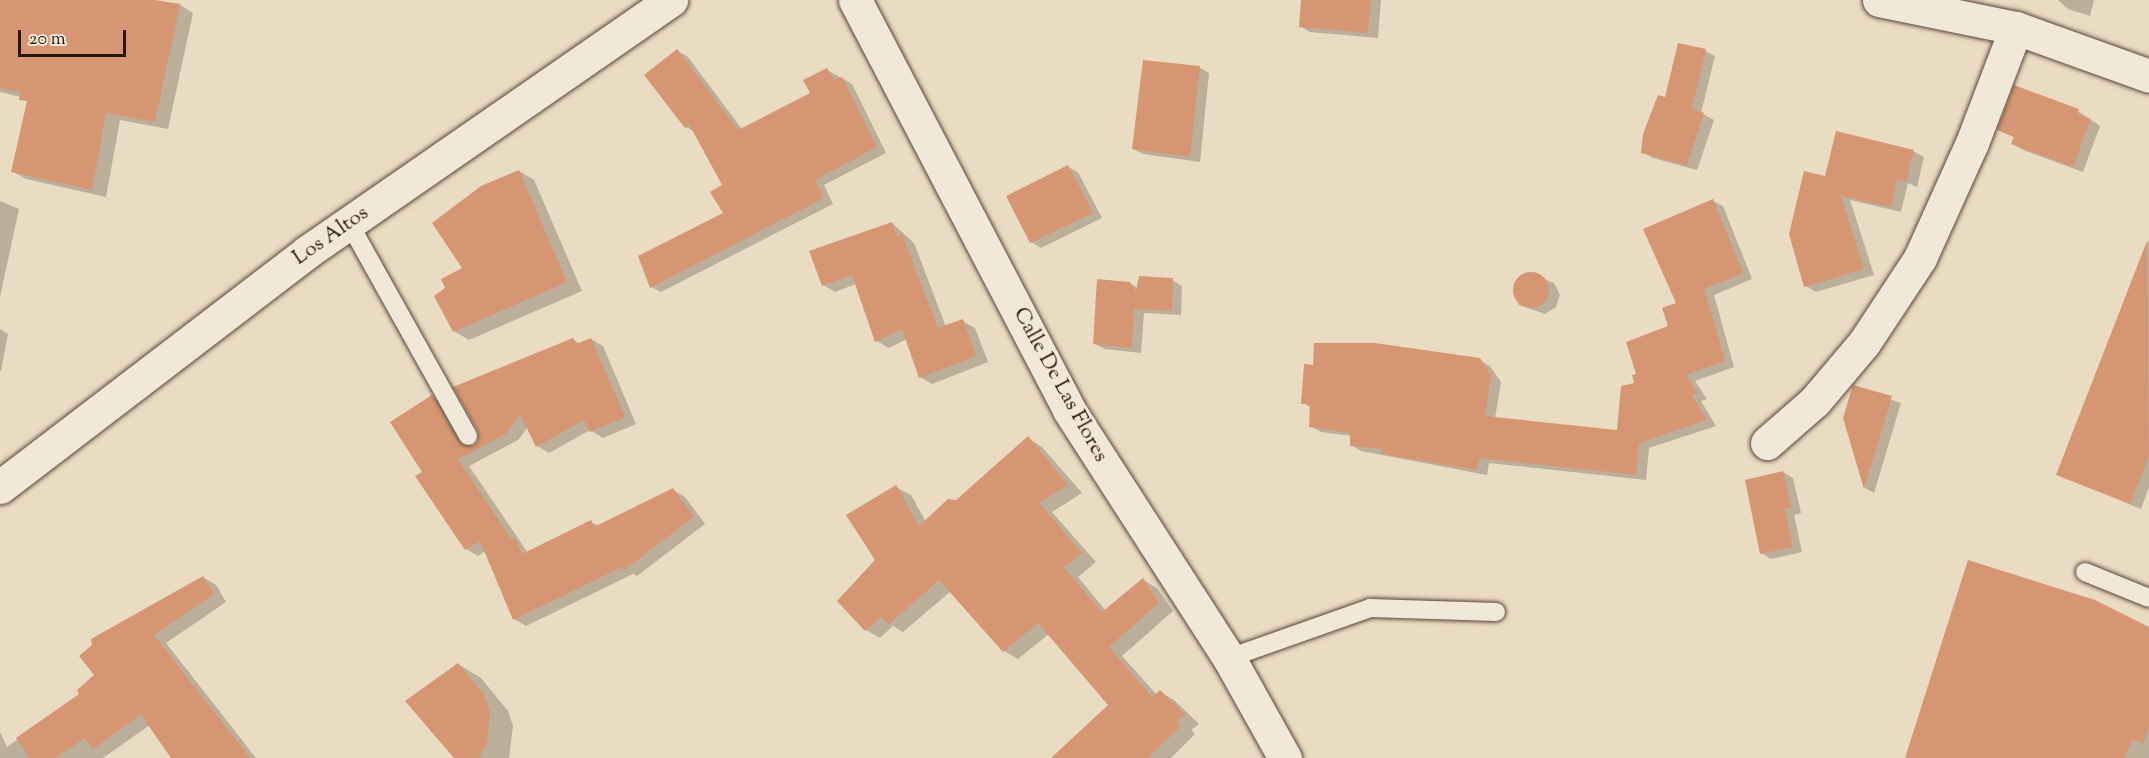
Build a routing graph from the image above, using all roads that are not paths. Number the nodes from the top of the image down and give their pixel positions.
1 (671, 0) edge
2 (855, 0) edge
3 (1879, 0) edge
4 (2016, 28) junction
5 (2149, 76) edge
6 (349, 223) junction
7 (468, 436) dead end
8 (1767, 443) dead end
9 (0, 487) edge
10 (2085, 573) dead end
11 (2149, 598) edge
12 (1496, 612) dead end
13 (1229, 658) junction
14 (1285, 758) edge

1 - 6 street, Los Altos
2 - 13 street, Calle De Las Flores
3 - 4 street
4 - 5 street
4 - 8 street
6 - 7 lane
6 - 9 street, Los Altos
10 - 11 lane
12 - 13 lane
13 - 14 street, Calle De Las Flores

